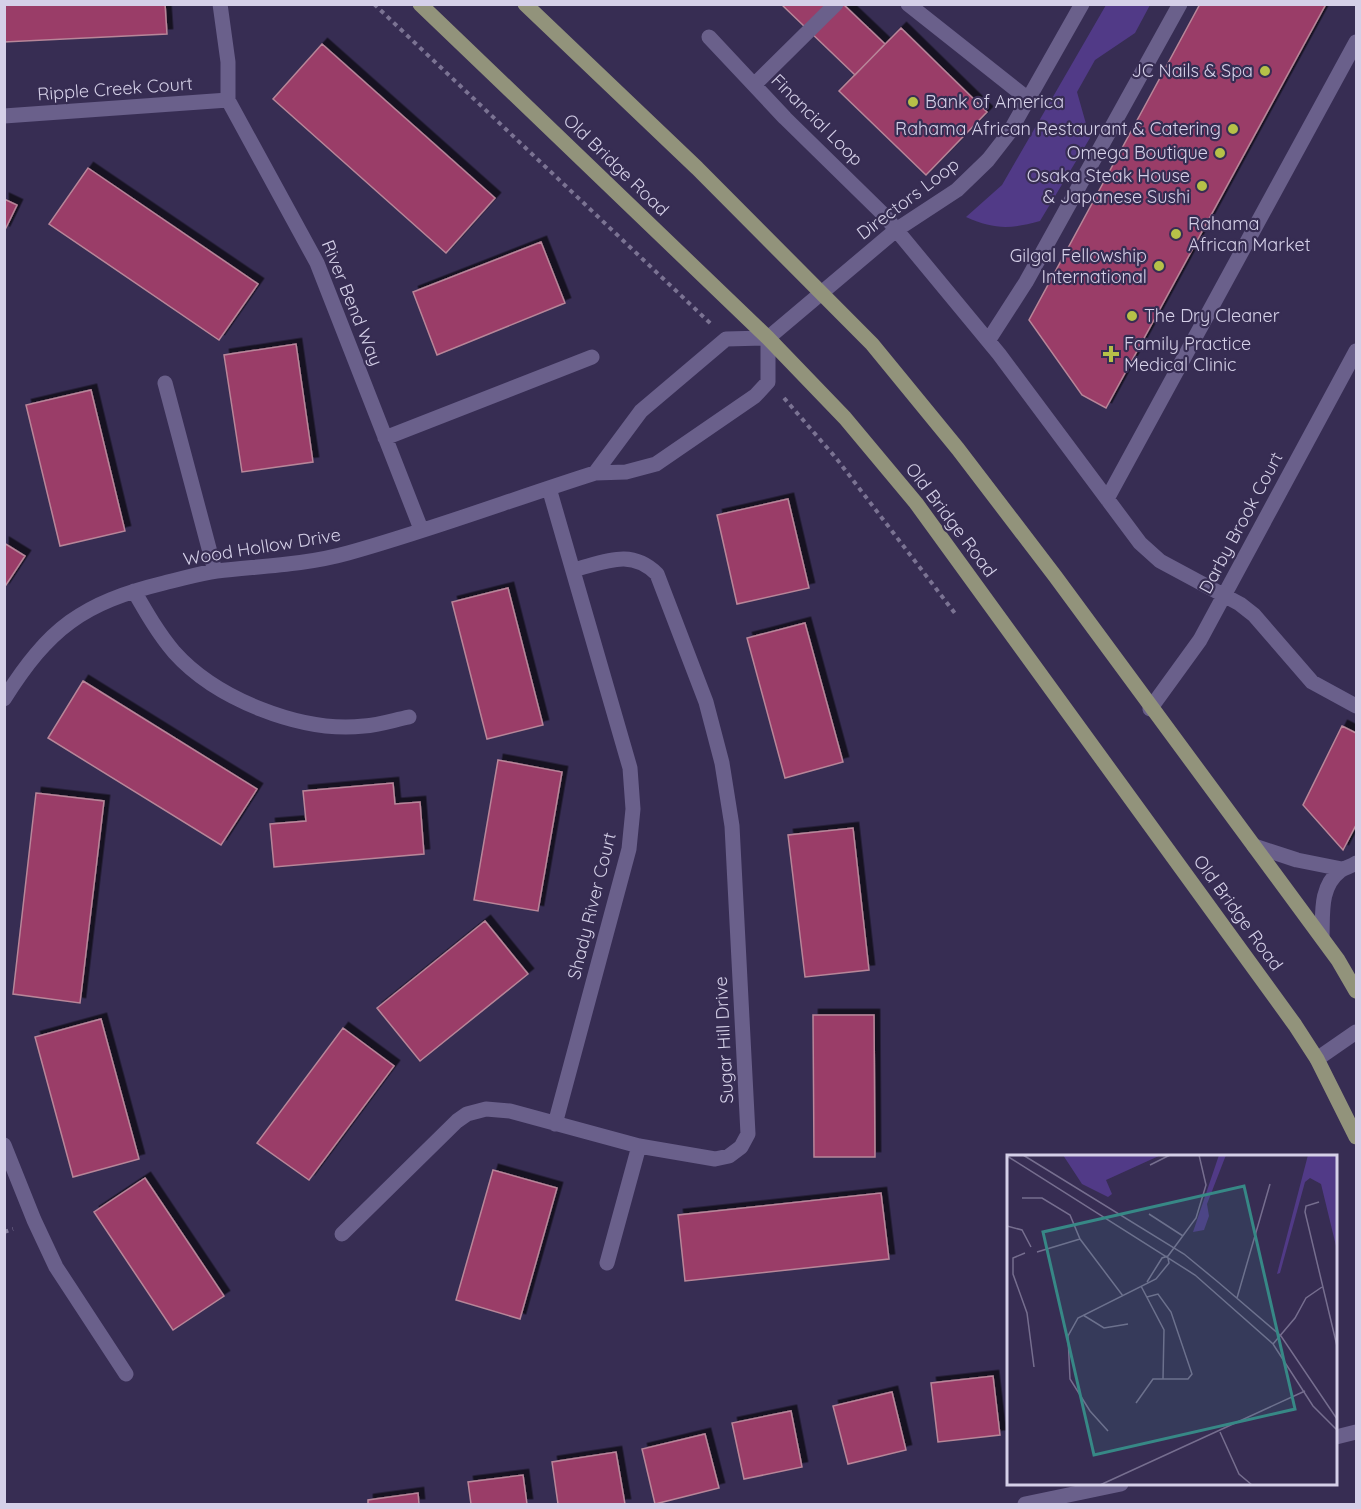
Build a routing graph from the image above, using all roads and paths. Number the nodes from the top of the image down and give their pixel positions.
1 (220, 4) edge
2 (374, 4) edge
3 (420, 4) edge
4 (525, 4) edge
5 (836, 4) edge
6 (908, 4) edge
7 (1082, 4) edge
8 (1180, 4) edge
9 (709, 37) dead end
10 (1356, 42) edge
11 (754, 85) junction
12 (1028, 99) junction
13 (228, 100) junction
14 (4, 117) edge
15 (896, 230) junction
16 (821, 292) junction
17 (704, 317) dead end
18 (768, 338) junction
19 (988, 341) junction
20 (1356, 351) edge
21 (592, 357) dead end
22 (165, 383) dead end
23 (799, 413) dead end
24 (386, 438) junction
25 (595, 473) junction
26 (549, 488) junction
27 (1107, 498) junction
28 (421, 529) junction
29 (573, 570) junction
30 (215, 571) junction
31 (134, 591) junction
32 (1225, 594) junction
33 (957, 616) dead end
34 (4, 699) edge
35 (1356, 705) edge
36 (1150, 709) junction
37 (409, 717) dead end
38 (1254, 846) junction
39 (1349, 866) edge
40 (1322, 938) junction
41 (1356, 991) edge
42 (1356, 1032) edge
43 (1317, 1059) junction
44 (555, 1124) junction
45 (1356, 1137) edge
46 (4, 1145) edge
47 (639, 1146) junction
48 (342, 1234) dead end
49 (607, 1263) dead end
50 (126, 1374) dead end
51 (1356, 1432) edge
52 (1337, 1437) edge
53 (1116, 1485) edge
54 (1025, 1504) edge

1 - 13 street
2 - 17 path
3 - 18 main road, Old Bridge Road
4 - 16 main road
5 - 11 street
6 - 12 street
7 - 12 street, Directors Loop
8 - 19 street
9 - 11 street, Financial Loop
10 - 27 street
11 - 15 street, Financial Loop
12 - 15 street, Directors Loop
13 - 14 street, Ripple Creek Court
13 - 24 street, River Bend Way
15 - 16 street, Directors Loop
15 - 19 street, Financial Loop
16 - 18 street
16 - 36 main road
18 - 25 street
18 - 25 street, Wood Hollow Drive
18 - 43 main road, Old Bridge Road
19 - 27 street, Financial Loop
20 - 32 street, Darby Brook Court
21 - 24 street
22 - 30 street
23 - 33 path
24 - 28 street, River Bend Way
25 - 26 street, Wood Hollow Drive
26 - 28 street, Wood Hollow Drive
26 - 29 street, Shady River Court
27 - 32 street, Financial Loop
28 - 30 street, Wood Hollow Drive
29 - 44 street, Shady River Court
29 - 47 street, Sugar Hill Drive
30 - 31 street, Wood Hollow Drive
31 - 34 street, Wood Hollow Drive
31 - 37 street
32 - 35 street, Financial Loop
32 - 36 street, Darby Brook Court
36 - 38 main road
38 - 39 street
38 - 40 main road
39 - 40 street
40 - 41 main road
42 - 43 street
43 - 45 main road, Old Bridge Road
44 - 47 street, Sugar Hill Drive
44 - 48 street, Sugar Hill Drive
46 - 50 street
47 - 49 street
51 - 52 street
53 - 54 street

